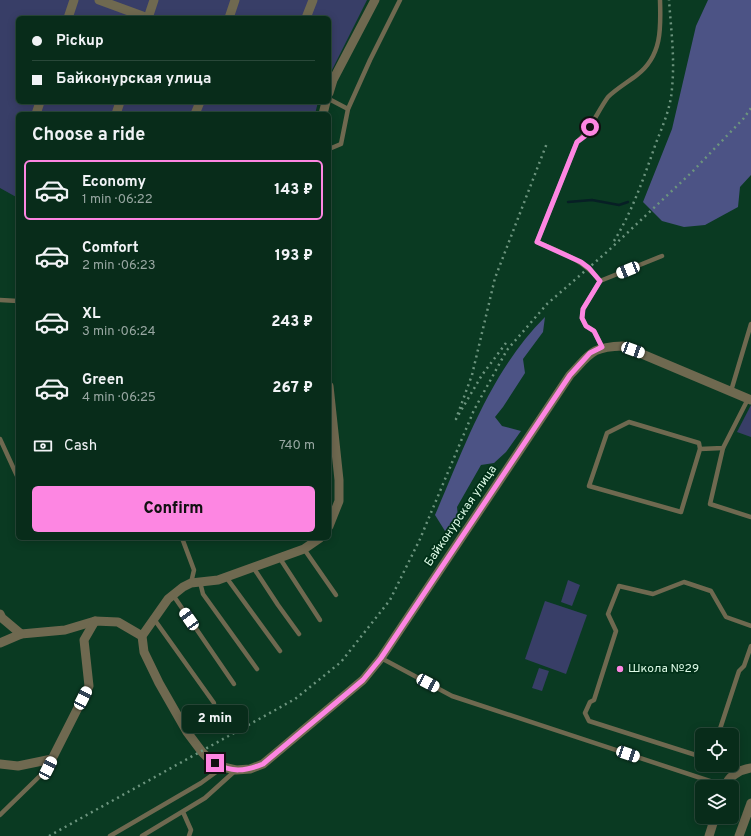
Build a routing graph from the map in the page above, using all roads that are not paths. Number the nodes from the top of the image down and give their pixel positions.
1 (74, 0) edge
2 (99, 0) edge
3 (154, 0) edge
4 (235, 0) edge
5 (313, 0) edge
6 (375, 0) edge
7 (400, 0) edge
8 (660, 0) edge
9 (69, 16) edge
10 (143, 16) edge
11 (149, 16) edge
12 (230, 16) edge
13 (307, 16) edge
14 (331, 80) edge
15 (331, 101) edge
16 (348, 109) junction
17 (331, 147) edge
18 (662, 256) dead end
19 (600, 281) junction
20 (0, 300) edge
21 (16, 301) edge
22 (751, 324) edge
23 (602, 347) junction
24 (731, 391) junction
25 (750, 399) edge
26 (331, 405) edge
27 (0, 439) edge
28 (700, 448) junction
29 (723, 448) junction
30 (16, 474) edge
31 (751, 517) edge
32 (331, 521) edge
33 (183, 540) edge
34 (317, 540) edge
35 (304, 549) junction
36 (279, 557) junction
37 (253, 567) junction
38 (226, 577) junction
39 (196, 583) junction
40 (336, 595) dead end
41 (173, 596) junction
42 (0, 614) edge
43 (154, 619) junction
44 (320, 620) dead end
45 (95, 621) junction
46 (751, 626) edge
47 (21, 634) junction
48 (299, 634) dead end
49 (142, 636) junction
50 (0, 643) edge
51 (751, 646) edge
52 (280, 651) dead end
53 (381, 658) junction
54 (256, 669) dead end
55 (234, 684) dead end
56 (214, 703) dead end
57 (720, 728) edge
58 (695, 755) edge
59 (52, 759) junction
60 (0, 764) edge
61 (223, 767) junction
62 (751, 768) edge
63 (741, 769) joint
64 (236, 770) junction
65 (707, 780) edge
66 (728, 780) edge
67 (751, 803) edge
68 (183, 812) junction
69 (0, 814) edge
70 (713, 824) edge
71 (150, 831) junction
72 (110, 836) edge
73 (142, 836) edge
74 (153, 836) edge
75 (189, 836) edge
76 (709, 836) edge
77 (739, 836) edge

1 - 9 street
2 - 10 street
3 - 11 street
4 - 12 street
5 - 13 street
6 - 14 street
7 - 16 lane
8 - 19 lane
15 - 16 lane
16 - 17 lane
18 - 19 lane
19 - 23 lane
20 - 21 lane
22 - 24 lane
23 - 24 street
23 - 53 street, Байконурская улица
24 - 25 street
25 - 29 lane
26 - 32 street
27 - 30 lane
28 - 28 lane
28 - 29 lane
29 - 31 lane
33 - 39 lane
34 - 35 street
35 - 36 street
35 - 40 lane
36 - 37 street
36 - 44 lane
37 - 38 street
37 - 48 lane
38 - 39 street
38 - 52 lane
39 - 41 street
39 - 54 lane
41 - 43 street
41 - 55 lane
42 - 47 street
43 - 49 street
43 - 56 lane
45 - 47 street
45 - 49 street
45 - 59 street
46 - 58 lane
47 - 50 street
49 - 61 street, Байконурская улица
51 - 57 lane
53 - 64 street, Байконурская улица
53 - 65 lane
59 - 60 street
59 - 69 lane
61 - 64 street, Байконурская улица
61 - 72 lane
62 - 63 street
63 - 66 street
64 - 68 lane
67 - 77 street
68 - 71 lane
68 - 75 lane
70 - 76 street
71 - 73 lane
71 - 74 lane

